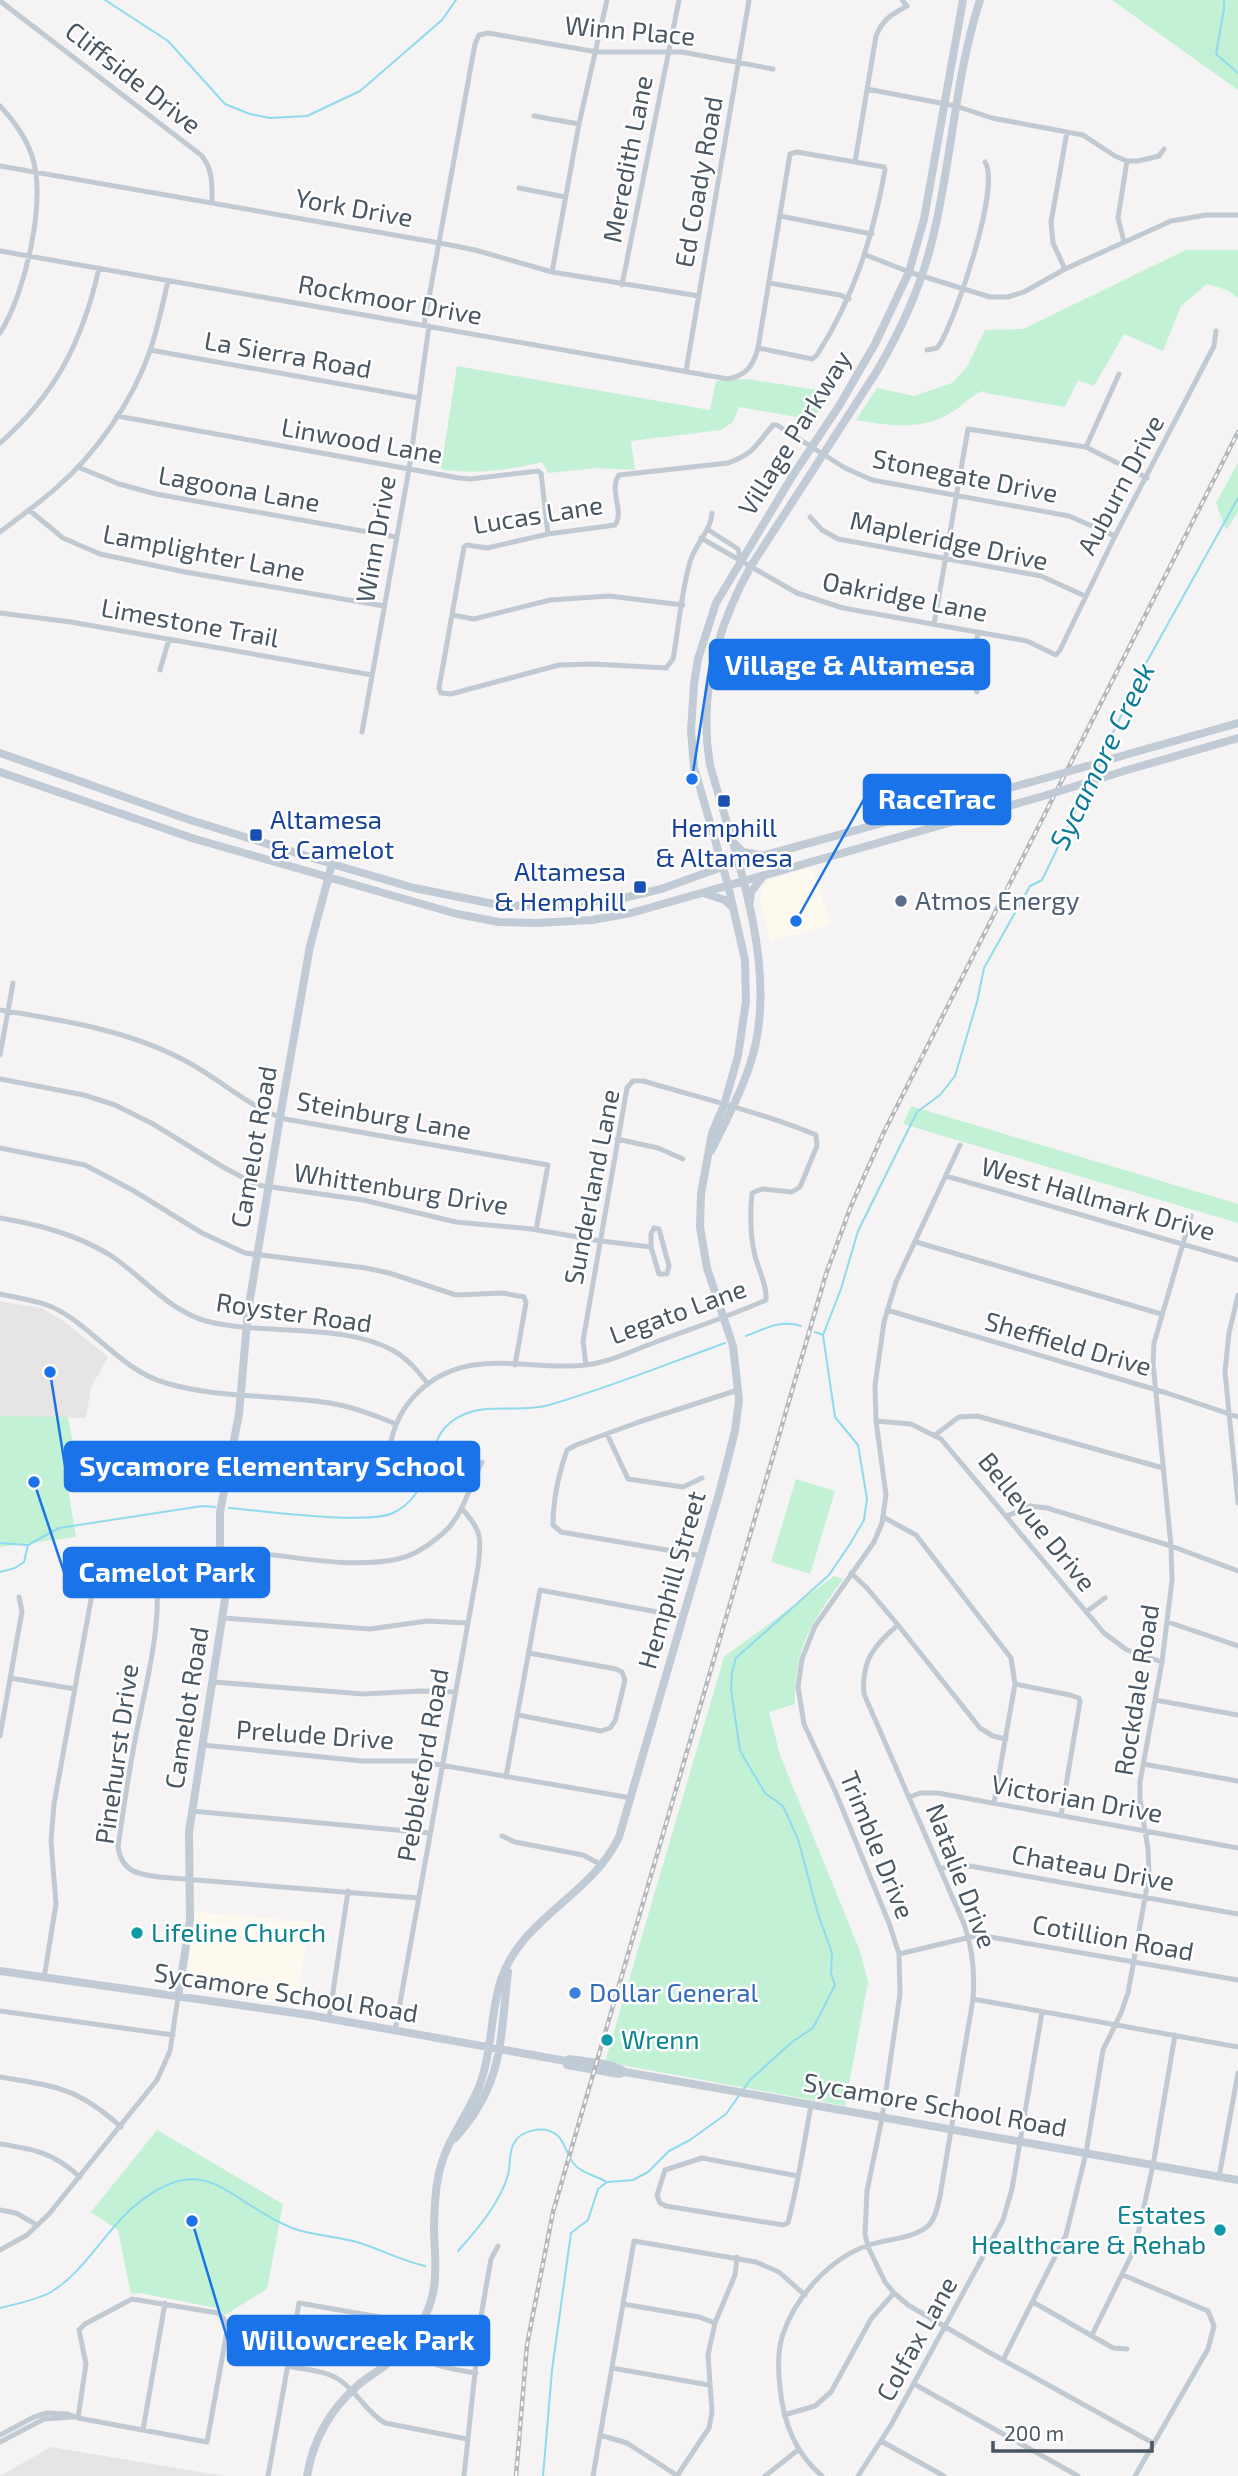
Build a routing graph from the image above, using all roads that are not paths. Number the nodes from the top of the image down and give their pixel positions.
1 (607, 0) edge
2 (679, 0) edge
3 (749, 0) edge
4 (902, 0) edge
5 (963, 0) edge
6 (980, 0) edge
7 (0, 1) edge
8 (484, 33) joint
9 (597, 52) junction
10 (669, 52) junction
11 (739, 63) junction
12 (773, 69) dead end
13 (867, 89) junction
14 (944, 103) junction
15 (0, 106) edge
16 (956, 106) junction
17 (534, 116) dead end
18 (579, 124) junction
19 (1067, 132) junction
20 (1164, 149) dead end
21 (1128, 161) junction
22 (855, 162) junction
23 (985, 162) dead end
24 (0, 166) edge
25 (36, 173) junction
26 (520, 188) dead end
27 (565, 197) junction
28 (212, 202) junction
29 (1238, 215) edge
30 (780, 216) junction
31 (872, 234) junction
32 (1124, 242) junction
33 (440, 243) junction
34 (0, 251) edge
35 (866, 255) junction
36 (29, 256) junction
37 (99, 268) junction
38 (1065, 269) junction
39 (552, 272) junction
40 (909, 272) junction
41 (921, 275) junction
42 (168, 281) junction
43 (769, 283) junction
44 (622, 285) junction
45 (964, 289) junction
46 (699, 296) junction
47 (849, 299) junction
48 (427, 326) junction
49 (1216, 331) dead end
50 (0, 333) edge
51 (758, 348) junction
52 (150, 350) junction
53 (927, 350) dead end
54 (685, 371) junction
55 (1119, 374) dead end
56 (419, 398) junction
57 (117, 416) junction
58 (775, 425) joint
59 (0, 443) edge
60 (811, 447) junction
61 (1086, 447) junction
62 (822, 455) junction
63 (78, 467) junction
64 (409, 469) junction
65 (1147, 478) junction
66 (956, 494) junction
67 (29, 510) junction
68 (712, 513) dead end
69 (810, 517) dead end
70 (707, 529) junction
71 (0, 532) edge
72 (548, 534) junction
73 (1115, 536) junction
74 (396, 537) junction
75 (701, 538) junction
76 (945, 559) junction
77 (741, 560) junction
78 (751, 566) junction
79 (1085, 596) junction
80 (682, 605) junction
81 (384, 606) junction
82 (0, 613) edge
83 (452, 615) junction
84 (934, 624) junction
85 (978, 632) junction
86 (169, 639) junction
87 (1056, 654) joint
88 (160, 670) dead end
89 (372, 675) junction
90 (977, 692) dead end
91 (706, 719) junction
92 (692, 720) junction
93 (1238, 723) edge
94 (362, 732) dead end
95 (1238, 738) edge
96 (0, 753) edge
97 (0, 772) edge
98 (93, 786) junction
99 (88, 803) junction
100 (849, 833) junction
101 (730, 838) junction
102 (855, 848) junction
103 (766, 855) junction
104 (737, 863) junction
105 (331, 864) junction
106 (722, 867) junction
107 (767, 873) junction
108 (328, 877) junction
109 (742, 881) junction
110 (728, 885) junction
111 (700, 892) junction
112 (749, 907) junction
113 (733, 908) junction
114 (13, 982) dead end
115 (746, 1002) junction
116 (760, 1002) junction
117 (0, 1010) edge
118 (8, 1011) junction
119 (0, 1055) edge
120 (0, 1079) edge
121 (729, 1106) junction
122 (280, 1117) junction
123 (816, 1135) joint
124 (617, 1139) junction
125 (960, 1145) dead end
126 (0, 1148) edge
127 (683, 1160) dead end
128 (946, 1176) junction
129 (268, 1187) junction
130 (1191, 1216) dead end
131 (0, 1218) edge
132 (536, 1230) junction
133 (601, 1241) junction
134 (916, 1242) junction
135 (1183, 1244) junction
136 (651, 1247) junction
137 (256, 1255) junction
138 (1238, 1260) edge
139 (0, 1294) edge
140 (1238, 1295) edge
141 (887, 1310) junction
142 (1161, 1314) junction
143 (723, 1318) junction
144 (246, 1326) junction
145 (515, 1365) junction
146 (586, 1365) junction
147 (428, 1384) junction
148 (738, 1390) junction
149 (1156, 1390) junction
150 (241, 1395) junction
151 (1229, 1414) junction
152 (1238, 1417) edge
153 (876, 1422) junction
154 (396, 1424) junction
155 (607, 1434) junction
156 (935, 1435) junction
157 (229, 1462) junction
158 (482, 1462) dead end
159 (1163, 1468) junction
160 (702, 1478) dead end
161 (79, 1481) dead end
162 (1238, 1500) edge
163 (463, 1510) junction
164 (1007, 1516) junction
165 (884, 1517) junction
166 (1171, 1546) junction
167 (220, 1550) junction
168 (702, 1556) junction
169 (154, 1559) junction
170 (1238, 1571) edge
171 (850, 1573) junction
172 (19, 1597) dead end
173 (1105, 1598) dead end
174 (1086, 1612) junction
175 (684, 1617) junction
176 (224, 1618) junction
177 (1168, 1622) junction
178 (467, 1623) junction
179 (898, 1625) junction
180 (1238, 1646) edge
181 (529, 1653) junction
182 (1162, 1662) junction
183 (10, 1678) junction
184 (214, 1682) junction
185 (1015, 1684) junction
186 (75, 1689) junction
187 (456, 1692) junction
188 (1155, 1700) junction
189 (1238, 1714) edge
190 (518, 1715) junction
191 (0, 1736) edge
192 (1006, 1739) junction
193 (203, 1745) junction
194 (1143, 1764) junction
195 (442, 1766) junction
196 (506, 1777) junction
197 (1238, 1781) edge
198 (910, 1797) junction
199 (631, 1798) junction
200 (994, 1803) junction
201 (192, 1811) junction
202 (1060, 1815) junction
203 (1146, 1831) junction
204 (429, 1833) junction
205 (502, 1836) dead end
206 (1238, 1848) edge
207 (603, 1865) junction
208 (940, 1868) junction
209 (188, 1878) junction
210 (348, 1891) junction
211 (418, 1898) junction
212 (1146, 1898) junction
213 (1238, 1914) edge
214 (968, 1937) junction
215 (899, 1954) junction
216 (1134, 1962) junction
217 (508, 1965) junction
218 (0, 1971) edge
219 (44, 1978) junction
220 (1238, 1980) edge
221 (178, 1997) junction
222 (973, 1999) junction
223 (0, 2011) edge
224 (1042, 2012) junction
225 (329, 2019) junction
226 (1116, 2025) junction
227 (395, 2031) junction
228 (173, 2035) junction
229 (1175, 2035) junction
230 (1238, 2047) edge
231 (489, 2048) junction
232 (499, 2050) junction
233 (1238, 2073) edge
234 (0, 2077) edge
235 (811, 2105) junction
236 (882, 2118) junction
237 (121, 2127) junction
238 (950, 2130) junction
239 (1019, 2141) junction
240 (0, 2144) edge
241 (447, 2148) junction
242 (1086, 2153) junction
243 (1153, 2165) junction
244 (80, 2176) junction
245 (798, 2176) junction
246 (1219, 2177) junction
247 (1238, 2180) edge
248 (0, 2210) edge
249 (37, 2225) junction
250 (867, 2245) junction
251 (498, 2246) dead end
252 (0, 2250) edge
253 (737, 2257) junction
254 (1123, 2275) junction
255 (894, 2293) junction
256 (805, 2295) junction
257 (1033, 2302) junction
258 (165, 2303) junction
259 (623, 2304) junction
260 (403, 2321) dead end
261 (715, 2323) junction
262 (946, 2327) junction
263 (1092, 2335) junction
264 (406, 2346) junction
265 (1127, 2349) dead end
266 (1003, 2360) junction
267 (288, 2367) junction
268 (611, 2368) junction
269 (476, 2373) junction
270 (914, 2384) junction
271 (709, 2385) junction
272 (351, 2392) junction
273 (784, 2415) junction
274 (76, 2417) junction
275 (27, 2424) junction
276 (143, 2430) junction
277 (0, 2435) edge
278 (600, 2435) junction
279 (467, 2439) junction
280 (881, 2441) junction
281 (0, 2442) edge
282 (1153, 2443) junction
283 (798, 2450) junction
284 (268, 2476) edge
285 (307, 2476) edge
286 (464, 2476) edge
287 (593, 2476) edge
288 (677, 2476) edge
289 (765, 2476) edge
290 (822, 2476) edge
291 (858, 2476) edge
292 (944, 2476) edge
293 (1078, 2476) edge
294 (1135, 2476) edge

1 - 9 street
2 - 10 street, Meredith Lane
3 - 11 street, Ed Coady Road
4 - 13 street
5 - 14 main road, Village Parkway
6 - 16 main road, Village Parkway
7 - 28 street, Cliffside Drive
8 - 9 street, Winn Place
8 - 33 street, Winn Drive
9 - 10 street, Winn Place
9 - 18 street
10 - 11 street, Winn Place
10 - 44 street, Meredith Lane
11 - 12 street, Winn Place
11 - 46 street, Ed Coady Road
13 - 14 street
13 - 22 street
14 - 16 street
14 - 40 main road, Village Parkway
15 - 25 street
16 - 19 street
16 - 41 main road, Village Parkway
17 - 18 street
18 - 27 street
19 - 21 street
19 - 38 street
20 - 21 street
21 - 32 street
22 - 30 street
22 - 31 street
23 - 45 street
24 - 25 street, York Drive
25 - 28 street, York Drive
25 - 36 street
26 - 27 street
27 - 39 street
28 - 33 street, York Drive
29 - 32 street
30 - 31 street
30 - 43 street
31 - 35 street
32 - 38 street
33 - 39 street, York Drive
33 - 48 street, Winn Drive
34 - 36 street, Rockmoor Drive
35 - 40 street
35 - 47 street
36 - 37 street, Rockmoor Drive
36 - 50 street
37 - 42 street, Rockmoor Drive
37 - 59 street
38 - 45 street
39 - 44 street, York Drive
40 - 41 street
40 - 60 main road, Village Parkway
41 - 45 street
41 - 62 main road, Village Parkway
42 - 48 street, Rockmoor Drive
42 - 52 street
43 - 47 street
43 - 51 street
44 - 46 street, York Drive
45 - 53 street
46 - 54 street, Ed Coady Road
47 - 51 street
48 - 54 street, Rockmoor Drive
48 - 56 street, Winn Drive
49 - 65 street, Auburn Drive
51 - 54 street, Rockmoor Drive
52 - 56 street, La Sierra Road
52 - 57 street
55 - 61 street
56 - 64 street, Winn Drive
57 - 63 street
57 - 64 street, Linwood Lane
58 - 60 street, Stonegate Drive
58 - 72 street, Lucas Lane
60 - 62 street, Stonegate Drive
60 - 77 main road, Village Parkway
61 - 65 street
61 - 66 street
62 - 66 street, Stonegate Drive
62 - 78 main road, Village Parkway
63 - 67 street
63 - 74 street, Lagoona Lane
64 - 72 street, Linwood Lane
64 - 74 street, Winn Drive
65 - 73 street, Auburn Drive
66 - 73 street, Stonegate Drive
66 - 76 street
67 - 71 street
67 - 81 street, Lamplighter Lane
68 - 70 street, Lucas Lane
69 - 76 street, Mapleridge Drive
70 - 75 street, Lucas Lane
70 - 77 street
72 - 83 street, Lucas Lane
73 - 79 street, Auburn Drive
74 - 81 street, Winn Drive
75 - 77 street
75 - 80 street, Lucas Lane
76 - 79 street, Mapleridge Drive
76 - 84 street
77 - 78 street
77 - 92 main road, Village Parkway
78 - 84 street, Oakridge Lane
78 - 91 main road, Village Parkway
79 - 87 street, Auburn Drive
80 - 83 street
80 - 83 street, Lucas Lane
81 - 89 street, Winn Drive
82 - 86 street, Limestone Trail
84 - 85 street, Oakridge Lane
85 - 87 street, Oakridge Lane
85 - 90 street
86 - 88 street
86 - 89 street, Limestone Trail
89 - 94 street
91 - 92 main road
91 - 101 main road, Village Parkway
92 - 106 main road, Village Parkway
93 - 100 main road, bridge
95 - 102 main road, bridge
96 - 98 main road
97 - 99 main road
98 - 99 main road
98 - 105 main road
99 - 108 main road
100 - 102 main road
100 - 103 main road
101 - 103 main road
101 - 104 main road, Village Parkway
102 - 107 main road
103 - 104 main road
104 - 106 main road
104 - 109 main road, Village Parkway
105 - 106 main road
105 - 108 main road, Camelot Road
106 - 110 main road, Village Parkway
107 - 109 main road
107 - 112 main road
108 - 111 main road
108 - 122 main road, Camelot Road
109 - 110 main road
109 - 112 main road, Hemphill Street
110 - 111 main road
110 - 113 main road, Hemphill Street
111 - 113 main road
112 - 116 main road, Hemphill Street
113 - 115 main road, Hemphill Street
114 - 118 street
115 - 116 main road
115 - 121 main road, Hemphill Street
116 - 121 main road, Hemphill Street
117 - 118 street, Steinburg Lane
118 - 119 street
118 - 122 street, Steinburg Lane
120 - 129 street, Whittenburg Drive
121 - 123 street, Sunderland Lane
121 - 124 street, Sunderland Lane
121 - 143 main road, Hemphill Street
122 - 129 main road, Camelot Road
122 - 132 street, Steinburg Lane
123 - 143 street, Legato Lane
124 - 127 street
124 - 133 street, Sunderland Lane
125 - 128 street, Trimble Drive
126 - 137 street
128 - 134 street, Trimble Drive
128 - 135 street, West Hallmark Drive
129 - 132 street, Whittenburg Drive
129 - 137 main road, Camelot Road
130 - 135 street, Rockdale Road
131 - 144 street, Royster Road
132 - 133 street, Whittenburg Drive
133 - 136 street, Whittenburg Drive
133 - 146 street, Sunderland Lane
134 - 141 street, Trimble Drive
134 - 142 street
135 - 138 street, West Hallmark Drive
135 - 142 street, Rockdale Road
136 - 136 street
137 - 144 main road, Camelot Road
137 - 145 street
139 - 150 street
140 - 151 street
141 - 149 street, Sheffield Drive
141 - 153 street, Trimble Drive
142 - 149 street, Rockdale Road
143 - 146 street, Legato Lane
143 - 148 main road, Hemphill Street
144 - 147 street, Royster Road
144 - 150 main road, Camelot Road
145 - 146 street, Legato Lane
145 - 147 street, Legato Lane
147 - 154 street, Legato Lane
148 - 155 street
148 - 168 main road, Hemphill Street
149 - 151 street, Sheffield Drive
149 - 159 street, Rockdale Road
150 - 154 street
150 - 157 main road, Camelot Road
151 - 152 street, Sheffield Drive
151 - 162 street
153 - 156 street, Bellevue Drive
153 - 165 street, Trimble Drive
154 - 157 street, Legato Lane
155 - 160 street
155 - 168 street
156 - 159 street
156 - 164 street, Bellevue Drive
157 - 161 street
157 - 167 main road, Camelot Road
158 - 163 street
159 - 166 street, Rockdale Road
163 - 167 street
163 - 178 street, Pebbleford Road
164 - 166 street
164 - 174 street, Bellevue Drive
165 - 171 street, Trimble Drive
165 - 185 street
166 - 170 street
166 - 177 street, Rockdale Road
167 - 169 street
167 - 176 main road, Camelot Road
168 - 175 main road, Hemphill Street
169 - 186 street
169 - 209 street, Pinehurst Drive
171 - 179 street
171 - 215 street, Trimble Drive
172 - 183 street
173 - 174 street
174 - 182 street, Bellevue Drive
175 - 181 street
175 - 199 main road, Hemphill Street
176 - 178 street
176 - 184 main road, Camelot Road
177 - 180 street
177 - 182 street, Rockdale Road
178 - 187 street, Pebbleford Road
179 - 192 street
179 - 198 street, Natalie Drive
181 - 190 street
181 - 190 street
182 - 188 street, Rockdale Road
183 - 186 street
183 - 191 street
184 - 187 street
184 - 193 main road, Camelot Road
185 - 192 street
185 - 202 street
186 - 219 street
187 - 195 street, Pebbleford Road
188 - 189 street
188 - 194 street, Rockdale Road
190 - 196 street
192 - 200 street
193 - 195 street, Prelude Drive
193 - 201 main road, Camelot Road
194 - 197 street
194 - 203 street, Rockdale Road
195 - 196 street, Prelude Drive
195 - 204 street, Pebbleford Road
196 - 199 street, Prelude Drive
198 - 200 street, Victorian Drive
198 - 208 street, Natalie Drive
199 - 207 main road, Hemphill Street
200 - 202 street, Victorian Drive
201 - 204 street
201 - 209 main road, Camelot Road
202 - 203 street, Victorian Drive
203 - 206 street, Victorian Drive
203 - 212 street, Rockdale Road
204 - 211 street, Pebbleford Road
205 - 207 street
207 - 217 main road, Hemphill Street
208 - 212 street, Chateau Drive
208 - 214 street, Natalie Drive
209 - 210 street, Pinehurst Drive
209 - 221 main road, Camelot Road
210 - 211 street, Pinehurst Drive
210 - 225 street
211 - 227 street, Pebbleford Road
212 - 213 street, Chateau Drive
212 - 216 street, Rockdale Road
214 - 215 street, Cotillion Road
214 - 216 street, Cotillion Road
214 - 222 street, Natalie Drive
215 - 236 street, Trimble Drive
216 - 220 street, Cotillion Road
216 - 226 street, Rockdale Road
217 - 231 main road, Hemphill Street
217 - 232 main road, Hemphill Street
218 - 219 main road, Sycamore School Road
219 - 221 main road, Sycamore School Road
221 - 225 main road, Sycamore School Road
221 - 228 street, Camelot Road
222 - 224 street
222 - 238 street, Natalie Drive
223 - 228 street
224 - 226 street
224 - 239 street, Colfax Lane
225 - 227 main road, Sycamore School Road
226 - 229 street
226 - 242 street, Rockdale Road
227 - 231 main road, Sycamore School Road
228 - 237 street, Camelot Road
229 - 230 street
229 - 243 street
231 - 232 main road, Sycamore School Road
231 - 241 main road, Hemphill Street
232 - 235 main road, Sycamore School Road
232 - 241 main road, Hemphill Street
233 - 246 street
234 - 237 street
235 - 236 main road, Sycamore School Road
235 - 245 street
236 - 238 main road, Sycamore School Road
236 - 250 street, Trimble Drive
237 - 244 street, Camelot Road
238 - 239 main road, Sycamore School Road
238 - 250 street, Natalie Drive
239 - 242 main road, Sycamore School Road
239 - 262 street, Colfax Lane
240 - 244 street
241 - 264 main road, Hemphill Street
242 - 243 main road, Sycamore School Road
242 - 257 street, Rockdale Road
243 - 246 main road, Sycamore School Road
243 - 254 street
244 - 249 street, Camelot Road
245 - 245 street
246 - 247 main road, Sycamore School Road
248 - 249 street
249 - 252 street, Camelot Road
250 - 255 street, Trimble Drive
250 - 256 street, Natalie Drive
251 - 269 street
253 - 256 street
253 - 259 street
253 - 261 street
254 - 263 street
254 - 282 street
255 - 262 street, Trimble Drive
255 - 273 street
256 - 273 street, Natalie Drive
257 - 263 street
257 - 266 street, Rockdale Road
258 - 274 street
258 - 276 street
258 - 276 street
259 - 261 street
259 - 268 street
260 - 267 street
261 - 271 street
262 - 266 street, Trimble Drive
262 - 270 street, Colfax Lane
263 - 265 street
264 - 269 street
264 - 272 main road, Hemphill Street
266 - 282 street, Trimble Drive
267 - 272 street
267 - 284 street
268 - 271 street
268 - 278 street
269 - 279 street
270 - 280 street, Colfax Lane
270 - 293 street
271 - 288 street
272 - 279 street
272 - 285 main road, Hemphill Street
273 - 283 street, Natalie Drive
274 - 275 street
274 - 276 street
275 - 277 street
275 - 281 street
278 - 287 street
278 - 288 street
279 - 286 street
280 - 291 street, Colfax Lane
280 - 292 street
282 - 294 street
283 - 289 street
283 - 290 street

